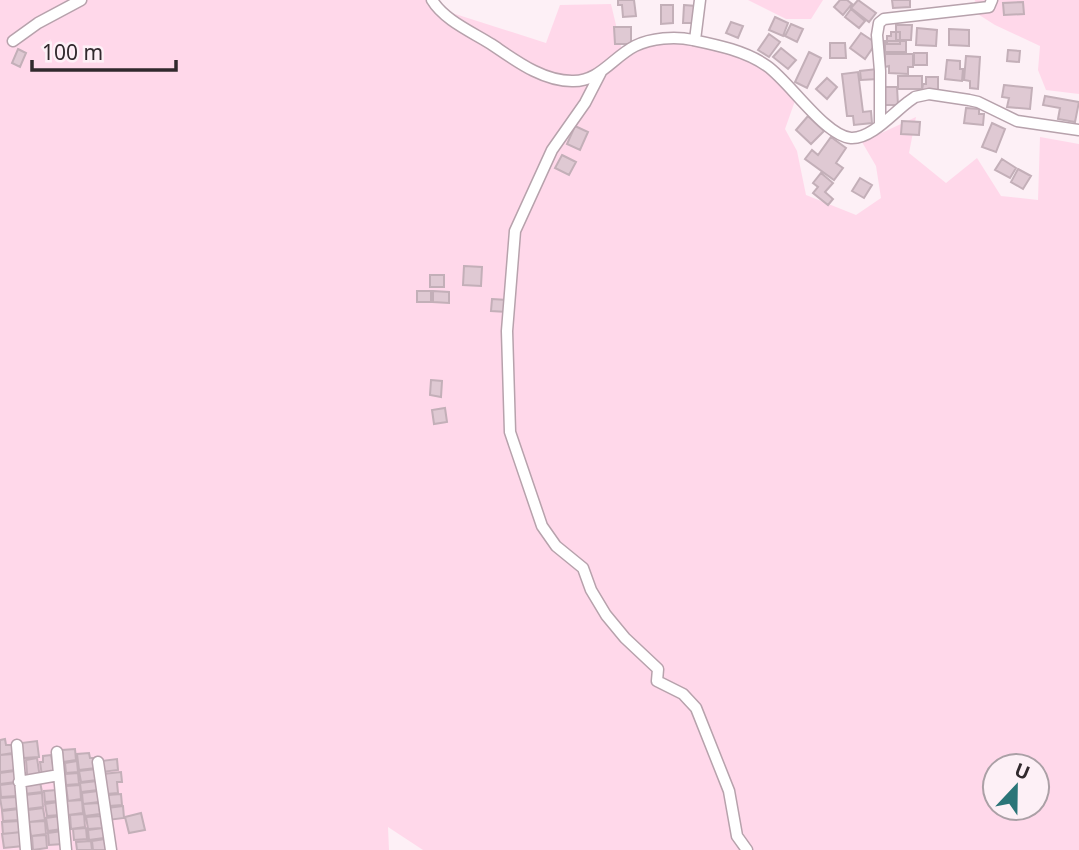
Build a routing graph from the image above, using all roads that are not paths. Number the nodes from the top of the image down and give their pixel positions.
1 (81, 0) edge
2 (432, 0) edge
3 (700, 0) edge
4 (992, 0) edge
5 (695, 40) junction
6 (13, 41) dead end
7 (601, 72) junction
8 (880, 124) junction
9 (1079, 130) edge
10 (17, 745) dead end
11 (57, 752) dead end
12 (98, 761) dead end
13 (59, 775) junction
14 (19, 782) junction
15 (26, 850) edge
16 (66, 850) edge
17 (111, 850) edge
18 (747, 850) edge

1 - 6 street
2 - 7 street
3 - 5 street
4 - 8 street
5 - 7 street
5 - 8 street
7 - 18 street
8 - 9 street
10 - 14 street
11 - 13 street
12 - 17 street
13 - 14 street
13 - 16 street
14 - 15 street

